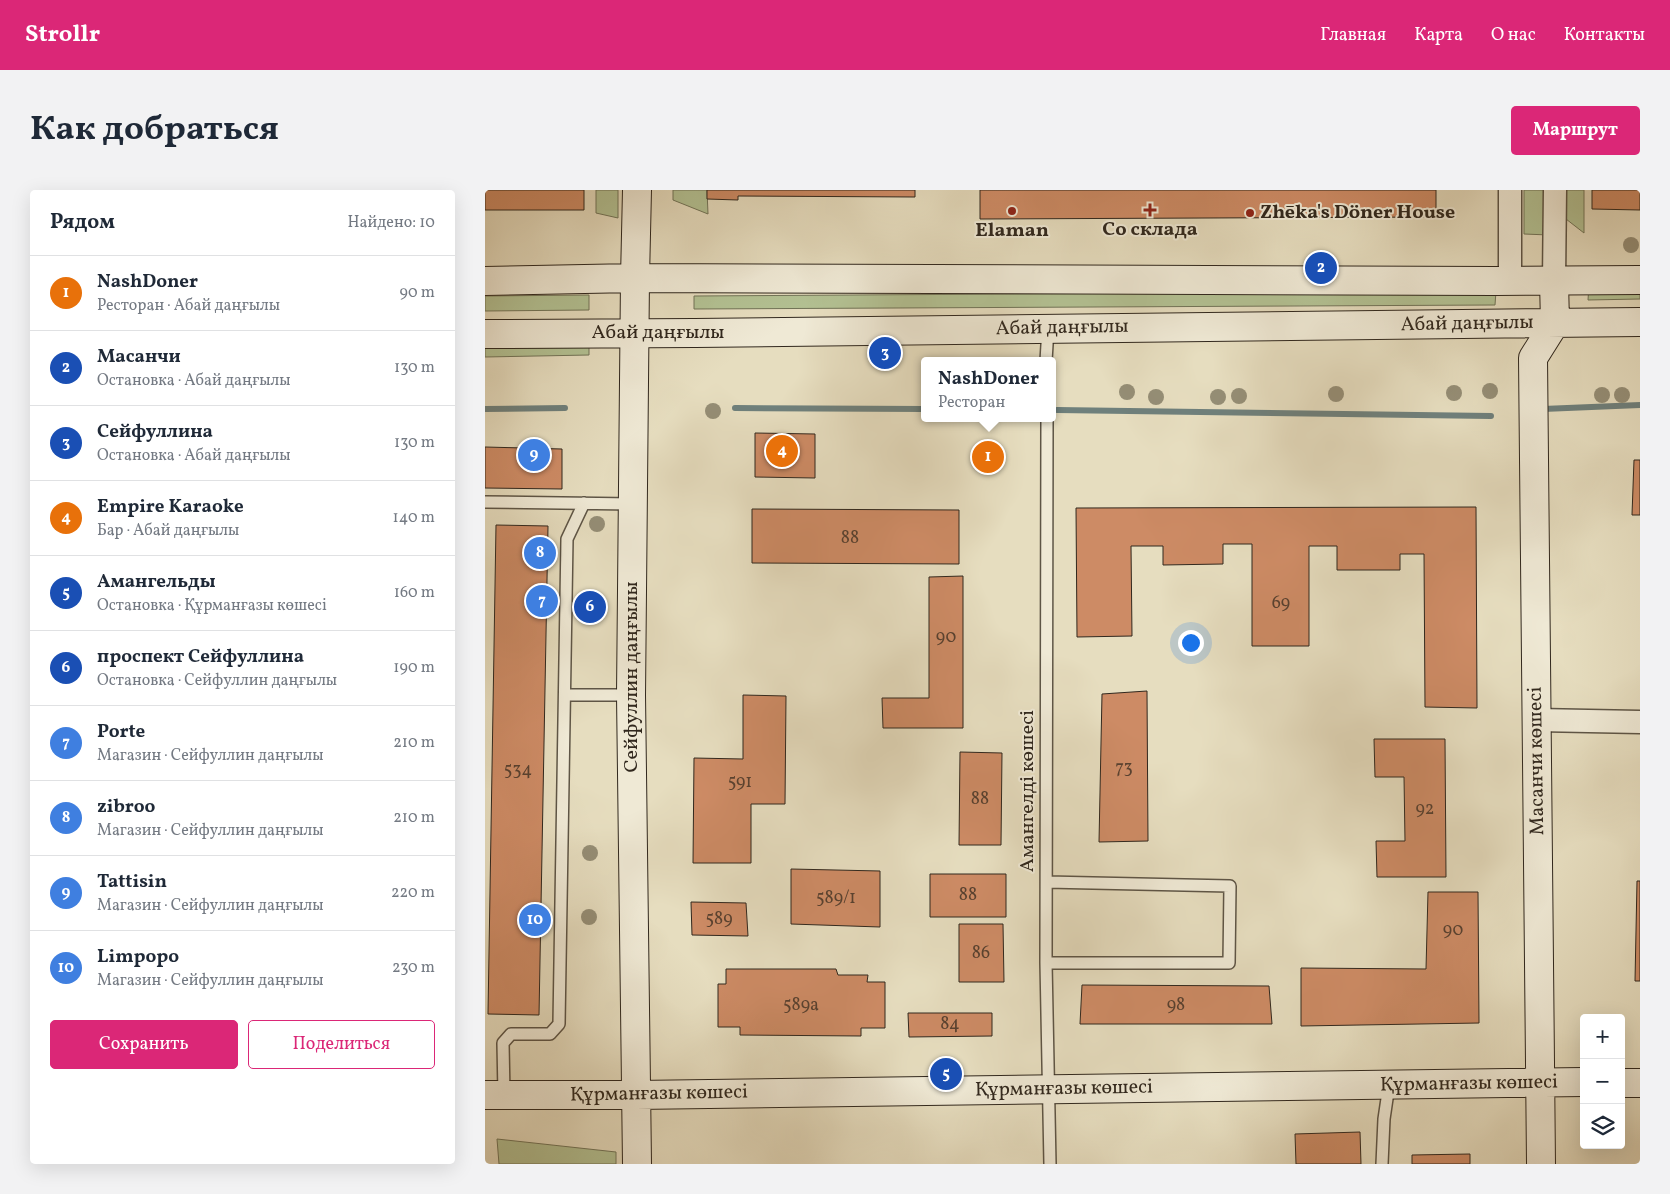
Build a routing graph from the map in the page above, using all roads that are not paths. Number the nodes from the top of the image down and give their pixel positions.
1 (637, 190) edge
2 (1510, 190) edge
3 (1555, 190) edge
4 (635, 278) junction
5 (1640, 280) edge
6 (485, 281) edge
7 (1510, 281) junction
8 (1555, 281) junction
9 (1640, 322) edge
10 (1511, 323) junction
11 (1555, 323) junction
12 (1048, 328) junction
13 (634, 333) junction
14 (485, 334) edge
15 (1046, 357) edge
16 (1533, 358) junction
17 (1047, 422) edge
18 (485, 502) edge
19 (584, 503) junction
20 (633, 504) junction
21 (565, 695) junction
22 (631, 695) junction
23 (1537, 720) junction
24 (1640, 722) edge
25 (1047, 882) junction
26 (1047, 963) junction
27 (1540, 1082) junction
28 (1580, 1082) edge
29 (1625, 1083) edge
30 (1640, 1083) edge
31 (1389, 1085) junction
32 (1049, 1089) junction
33 (495, 1095) edge
34 (636, 1095) junction
35 (637, 1164) edge
36 (1050, 1164) edge
37 (1382, 1164) edge
38 (1541, 1164) edge

1 - 4 main road, Сейфуллин даңғылы
2 - 7 street
3 - 8 street
4 - 6 main road, Абай даңғылы
4 - 7 main road, Абай даңғылы
4 - 13 main road, Сейфуллин даңғылы
5 - 8 main road, Абай даңғылы
7 - 8 main road, Абай даңғылы
7 - 10 main road
8 - 11 main road
9 - 11 main road, Абай даңғылы
10 - 11 main road, Абай даңғылы
10 - 12 main road, Абай даңғылы
10 - 16 main road
11 - 16 main road
12 - 13 main road, Абай даңғылы
12 - 15 lane
13 - 14 main road, Абай даңғылы
13 - 20 main road, Сейфуллин даңғылы
16 - 23 main road, Масанчи көшесі
17 - 25 lane, Амангелді көшесі
18 - 19 lane
19 - 20 lane
19 - 21 lane
20 - 22 main road, Сейфуллин даңғылы
21 - 22 lane
21 - 33 lane
22 - 34 main road, Сейфуллин даңғылы
23 - 24 street
23 - 27 main road, Масанчи көшесі
25 - 26 lane, Амангелді көшесі
25 - 26 lane
26 - 32 lane, Амангелді көшесі
27 - 28 main road, Құрманғазы көшесі
27 - 31 main road, Құрманғазы көшесі
27 - 38 main road, Масанчи көшесі
29 - 30 main road
31 - 32 main road, Құрманғазы көшесі
31 - 37 lane
32 - 34 main road, Құрманғазы көшесі
32 - 36 lane, Амангелді көшесі
33 - 34 main road, Құрманғазы көшесі
34 - 35 main road, Сейфуллин даңғылы

